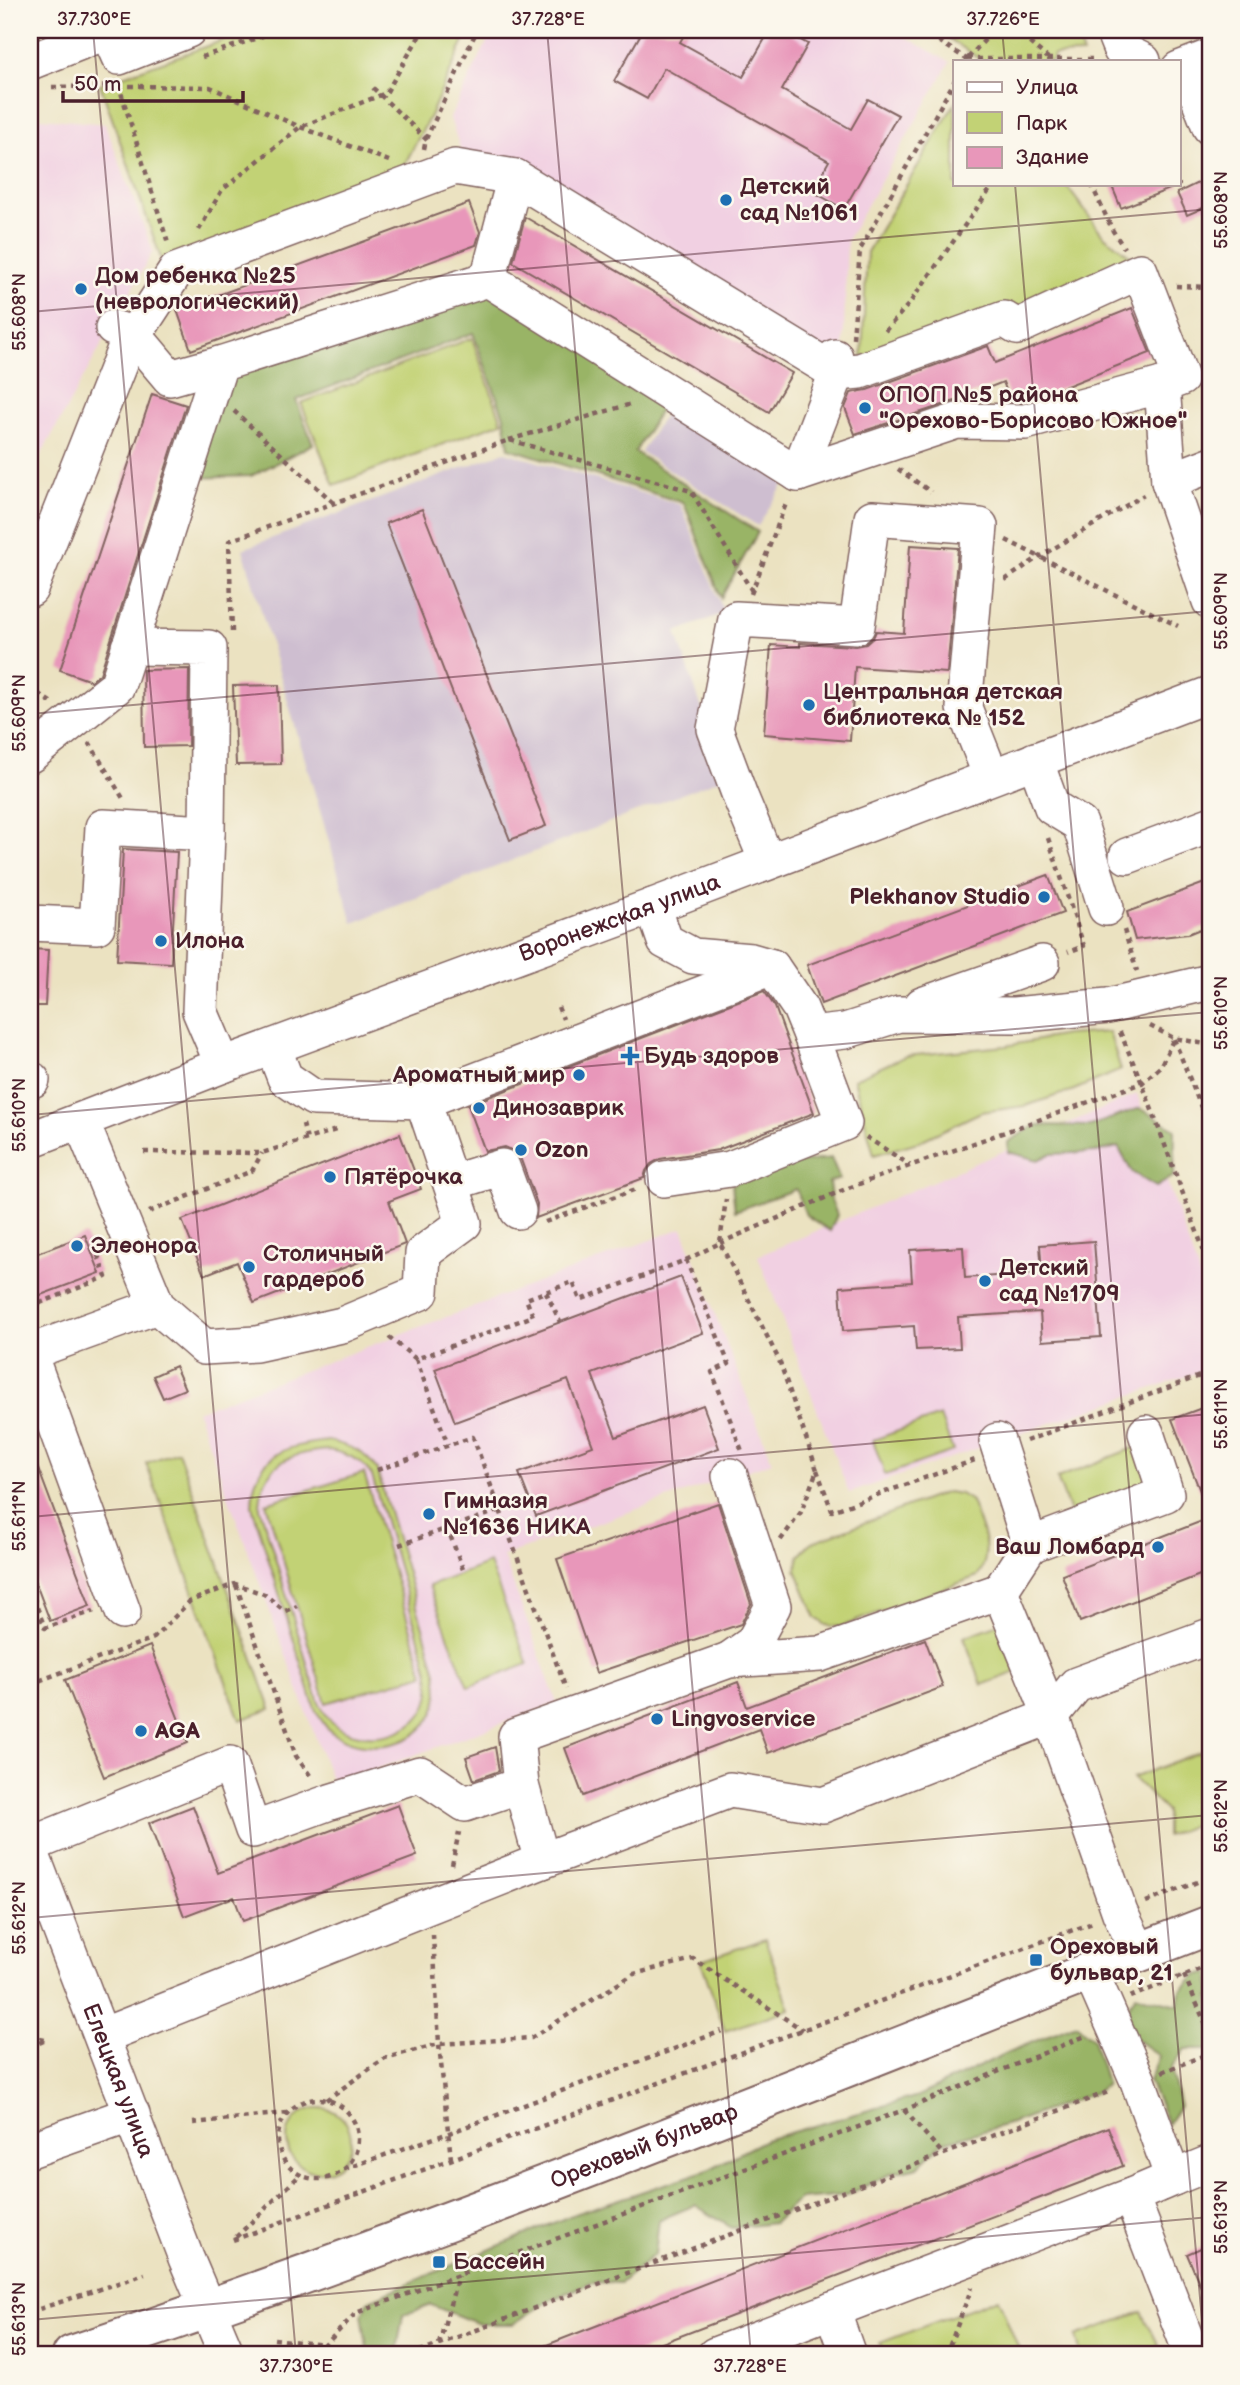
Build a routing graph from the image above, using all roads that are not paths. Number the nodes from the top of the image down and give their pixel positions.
1 (108, 30) edge
2 (188, 30) edge
3 (1210, 57) edge
4 (1180, 69) edge
5 (36, 74) edge
6 (1180, 82) edge
7 (1210, 127) edge
8 (515, 177) junction
9 (488, 279) junction
10 (122, 331) junction
11 (840, 368) junction
12 (216, 377) junction
13 (1162, 385) junction
14 (1210, 465) edge
15 (798, 474) junction
16 (1169, 481) junction
17 (30, 589) edge
18 (1210, 601) edge
19 (129, 647) junction
20 (1210, 694) edge
21 (30, 755) edge
22 (1035, 760) junction
23 (991, 776) junction
24 (1210, 825) edge
25 (207, 833) junction
26 (1127, 856) dead end
27 (767, 861) junction
28 (653, 906) junction
29 (1106, 908) road end
30 (30, 923) edge
31 (1042, 963) road end
32 (772, 967) junction
33 (1210, 982) edge
34 (899, 1014) junction
35 (811, 1035) junction
36 (272, 1047) junction
37 (223, 1065) junction
38 (423, 1101) junction
39 (81, 1121) junction
40 (30, 1140) edge
41 (664, 1179) road end
42 (451, 1183) junction
43 (519, 1211) road end
44 (157, 1306) junction
45 (30, 1354) edge
46 (1146, 1433) dead end
47 (997, 1441) dead end
48 (730, 1476) road end
49 (1030, 1545) junction
50 (1000, 1591) junction
51 (111, 1611) road end
52 (1210, 1636) edge
53 (729, 1660) junction
54 (1051, 1716) junction
55 (520, 1786) junction
56 (30, 1845) edge
57 (30, 1850) edge
58 (542, 1861) junction
59 (1210, 1925) edge
60 (1139, 1952) junction
61 (1090, 1971) junction
62 (102, 2036) junction
63 (132, 2114) junction
64 (30, 2150) edge
65 (1210, 2163) edge
66 (1173, 2178) junction
67 (1131, 2196) junction
68 (208, 2310) junction
69 (832, 2310) junction
70 (72, 2355) edge
71 (227, 2355) edge
72 (715, 2355) edge
73 (848, 2355) edge
74 (1192, 2355) edge

1 - 2 street
1 - 5 street
3 - 4 street
6 - 7 street
8 - 9 street
8 - 10 street
8 - 11 street
9 - 12 street
9 - 15 street
10 - 12 street
10 - 17 street
11 - 13 street
11 - 15 street
12 - 19 street
13 - 15 street
13 - 16 street
14 - 16 street
16 - 18 street
19 - 21 street
19 - 25 street
20 - 22 street, Воронежская улица
22 - 23 street, Воронежская улица
22 - 29 street
23 - 27 street, Воронежская улица
23 - 27 street
24 - 26 street
25 - 30 street
25 - 37 street
27 - 28 street, Воронежская улица
28 - 32 street
28 - 36 street, Воронежская улица
31 - 34 street
32 - 35 street
32 - 38 street
33 - 34 street
34 - 35 street
35 - 41 street
36 - 37 street, Воронежская улица
36 - 38 street
37 - 39 street, Воронежская улица
38 - 42 street
39 - 40 street, Воронежская улица
39 - 44 street
42 - 43 street
42 - 44 street
44 - 45 street
45 - 51 street
46 - 49 street
47 - 49 street
48 - 53 street
49 - 50 street
50 - 53 street
50 - 54 street
52 - 54 street
53 - 55 street
54 - 58 street
54 - 60 street
55 - 56 street
55 - 58 street
57 - 62 street, Елецкая улица
58 - 62 street
59 - 60 main road, Ореховый бульвар
60 - 61 main road, Ореховый бульвар
61 - 66 street
61 - 68 main road, Ореховый бульвар
62 - 63 street, Елецкая улица
63 - 64 street
63 - 68 street, Елецкая улица
65 - 66 street
66 - 67 street
67 - 69 street
67 - 74 street
68 - 70 main road, Ореховый бульвар
68 - 71 street, Елецкая улица
69 - 72 street
69 - 73 street

